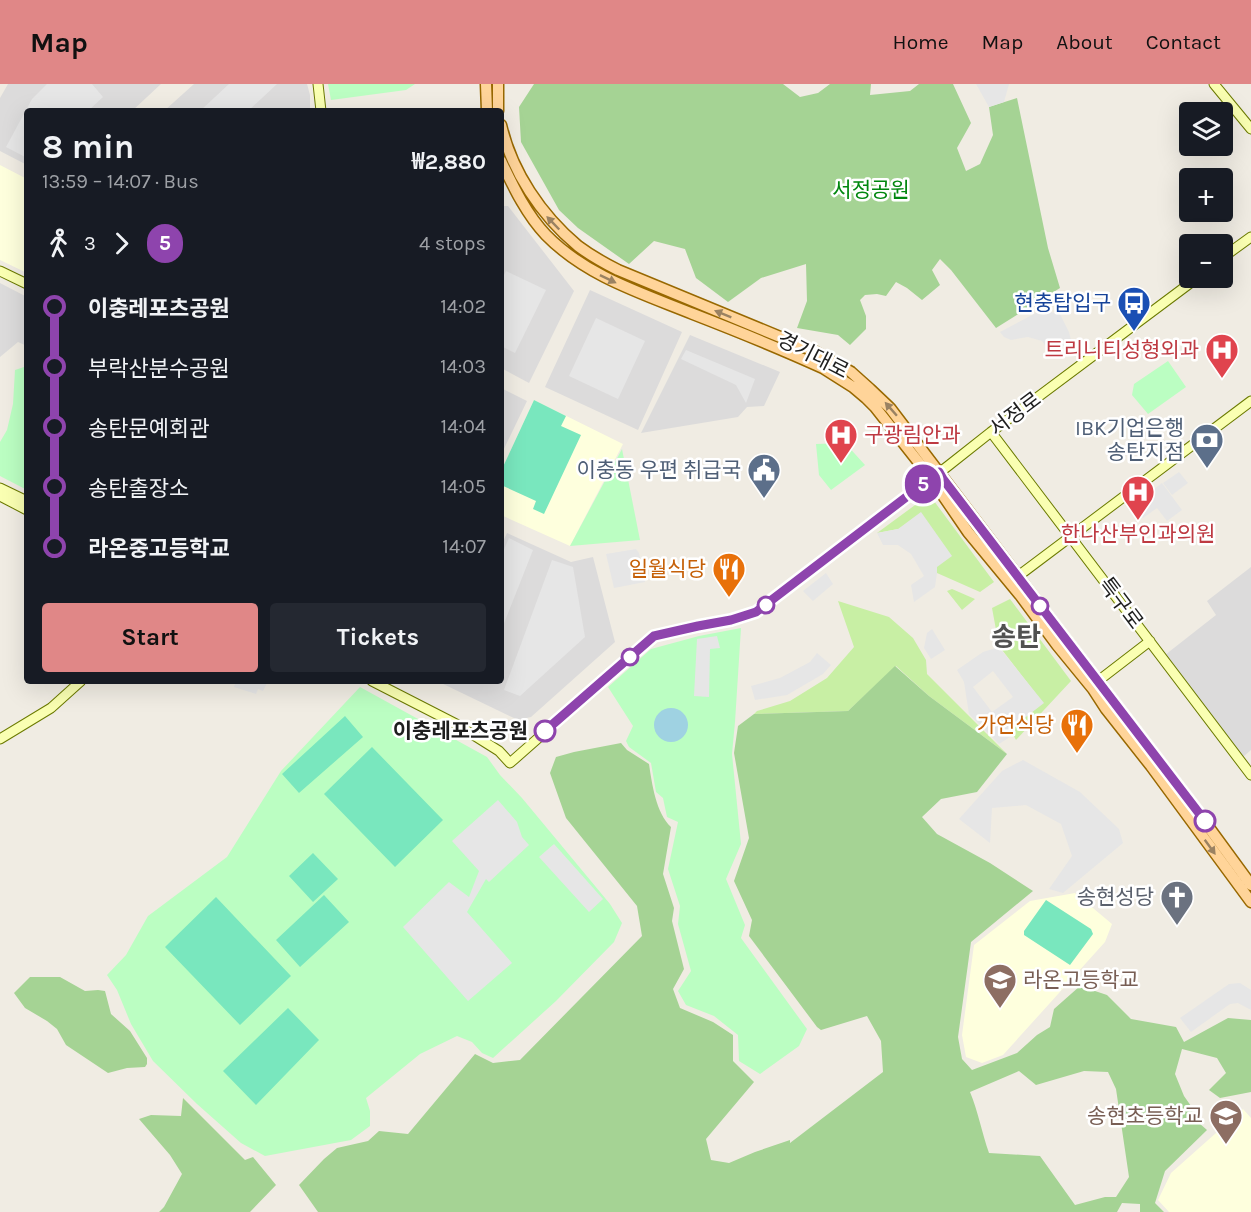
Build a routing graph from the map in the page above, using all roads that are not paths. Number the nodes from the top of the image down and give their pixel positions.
1 (318, 84) edge
2 (486, 84) edge
3 (498, 84) edge
4 (1214, 84) edge
5 (321, 108) edge
6 (487, 108) edge
7 (498, 108) edge
8 (1251, 129) edge
9 (504, 137) edge
10 (504, 167) edge
11 (1251, 237) edge
12 (1233, 250) edge
13 (0, 271) edge
14 (24, 283) edge
15 (1184, 288) edge
16 (1251, 401) edge
17 (991, 432) junction
18 (935, 475) junction
19 (0, 488) edge
20 (0, 496) edge
21 (24, 500) edge
22 (24, 508) edge
23 (1071, 538) junction
24 (1014, 580) junction
25 (1150, 641) junction
26 (1098, 681) junction
27 (78, 684) edge
28 (378, 684) edge
29 (0, 739) edge
30 (1251, 775) edge
31 (1251, 885) edge
32 (1251, 902) edge

1 - 5 street
2 - 6 main road
3 - 7 main road
4 - 8 street
18 -> 9 main road, 경기대로
10 -> 18 main road, 경기대로
11 - 12 street
13 - 14 street
15 - 17 street, 서정로
16 - 23 street
17 - 18 street, 서정로
17 - 23 street, 특구로
18 - 24 main road, 경기대로
18 - 28 street, 서정로
19 - 21 street
20 - 22 street
23 - 24 street
23 - 25 street, 특구로
24 - 26 main road, 경기대로
24 -> 32 main road, 경기대로
25 - 26 street
25 - 30 street, 특구로
26 - 31 main road, 경기대로
27 - 29 street

